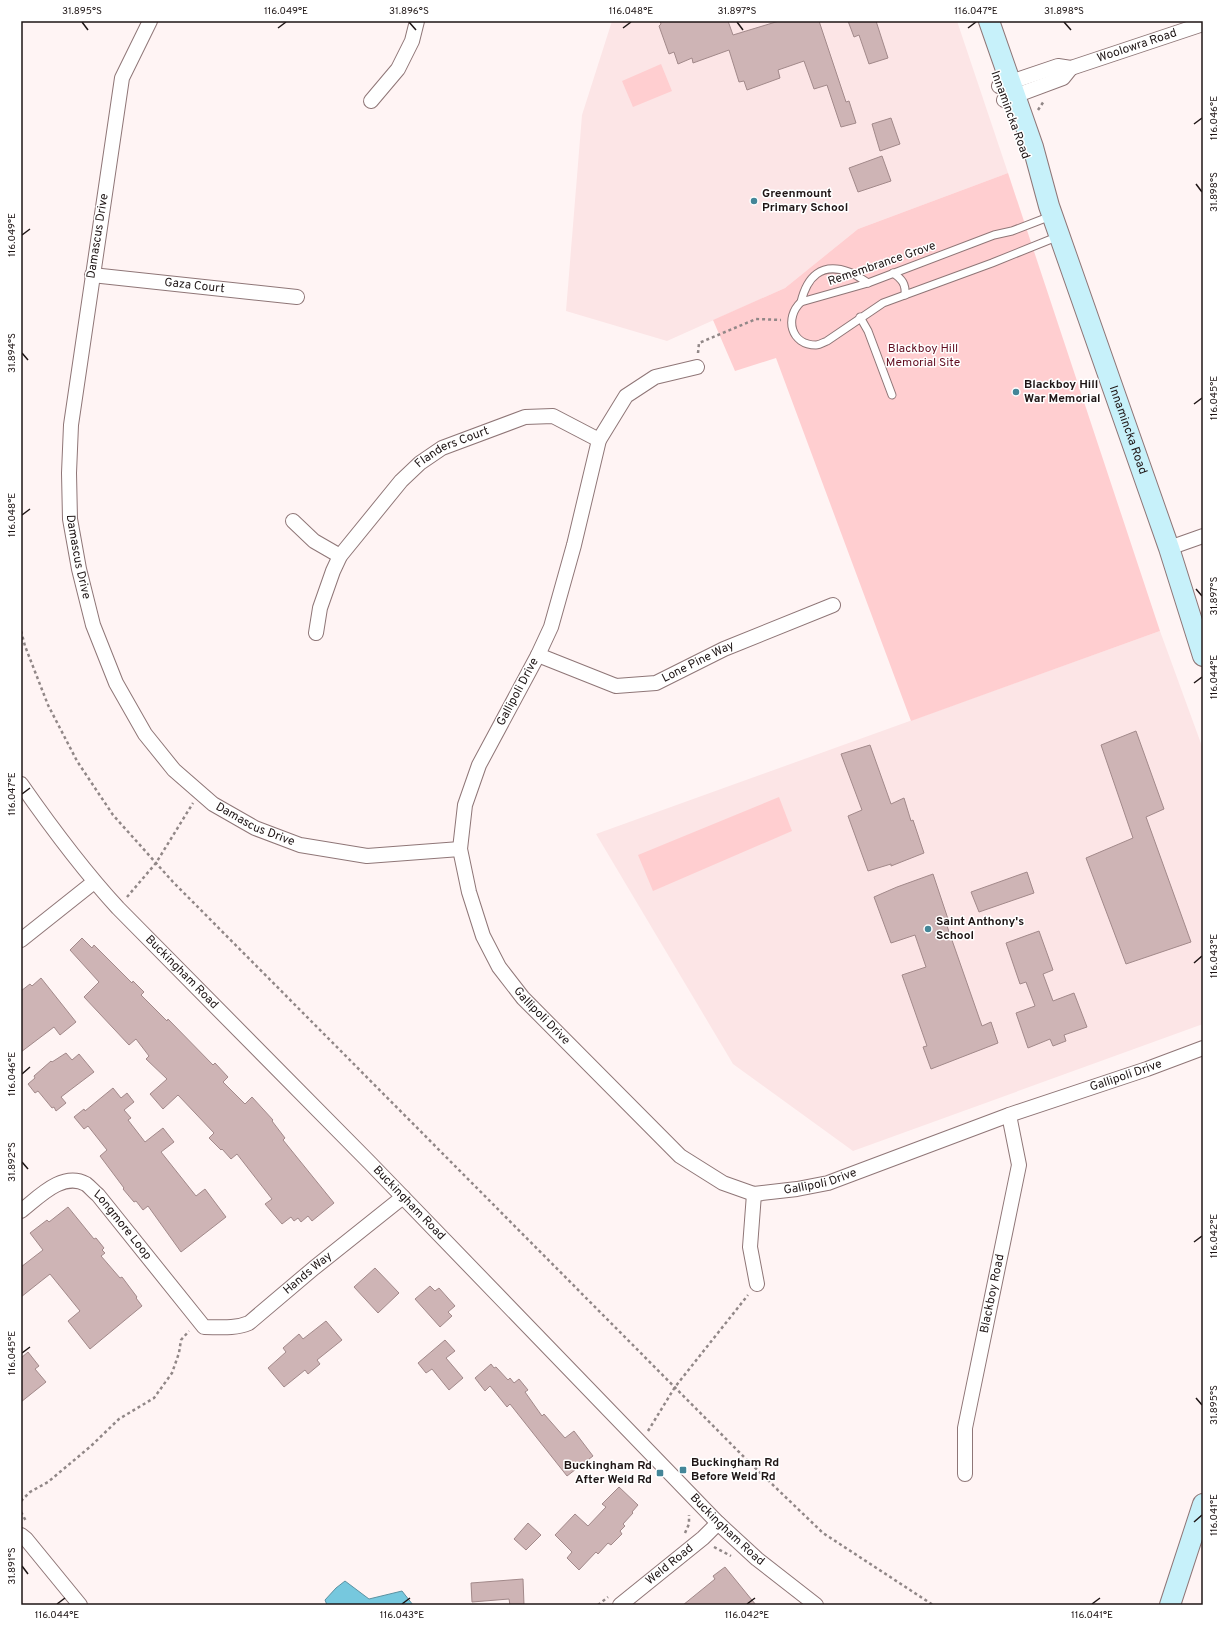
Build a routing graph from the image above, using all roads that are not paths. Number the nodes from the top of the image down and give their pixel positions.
1 (150, 21) edge
2 (417, 21) edge
3 (976, 21) edge
4 (989, 21) edge
5 (1203, 24) edge
6 (1007, 91) junction
7 (371, 101) dead end
8 (1051, 211) junction
9 (1059, 236) junction
10 (893, 273) junction
11 (92, 275) junction
12 (868, 283) junction
13 (905, 295) junction
14 (298, 297) dead end
15 (801, 302) junction
16 (860, 317) junction
17 (696, 367) road end
18 (892, 395) dead end
19 (599, 440) junction
20 (293, 522) dead end
21 (1203, 536) edge
22 (1169, 548) junction
23 (340, 556) junction
24 (833, 605) dead end
25 (316, 633) dead end
26 (538, 655) junction
27 (1203, 656) edge
28 (21, 784) edge
29 (460, 849) junction
30 (94, 882) junction
31 (21, 940) edge
32 (1203, 1048) edge
33 (1009, 1115) junction
34 (754, 1194) junction
35 (403, 1197) junction
36 (21, 1211) edge
37 (757, 1284) road end
38 (204, 1327) joint
39 (964, 1474) dead end
40 (1203, 1504) edge
41 (718, 1523) junction
42 (21, 1536) edge
43 (615, 1600) edge
44 (80, 1605) edge
45 (816, 1605) edge
46 (1170, 1605) edge

1 - 11 street, Damascus Drive
2 - 7 street
3 - 6 main road, Innamincka Road
4 - 6 main road, Innamincka Road
5 - 6 street, Woolowra Road
6 - 8 main road, Innamincka Road
8 - 9 main road, Innamincka Road
8 - 10 lane, Remembrance Grove
9 - 13 lane
9 - 22 main road, Innamincka Road
10 - 12 lane, Remembrance Grove
10 - 13 lane
11 - 14 street, Gaza Court
11 - 29 street, Damascus Drive
12 - 15 lane, Remembrance Grove
12 - 15 lane
13 - 16 lane
15 - 16 lane
16 - 18 lane
17 - 19 street, Gallipoli Drive
19 - 23 street, Flanders Court
19 - 26 street, Gallipoli Drive
20 - 23 street
21 - 22 street
22 - 27 main road, Innamincka Road
23 - 25 street, Flanders Court
24 - 26 street, Lone Pine Way
26 - 29 street, Gallipoli Drive
28 - 30 street, Buckingham Road
29 - 34 street, Gallipoli Drive
30 - 31 street
30 - 35 street, Buckingham Road
32 - 33 street, Gallipoli Drive
33 - 34 street, Gallipoli Drive
33 - 39 street, Blackboy Road
34 - 37 street
35 - 38 street, Hands Way
35 - 41 street, Buckingham Road
36 - 38 street, Longmore Loop
40 - 46 main road
41 - 43 street, Weld Road
41 - 45 street, Buckingham Road
42 - 44 street

